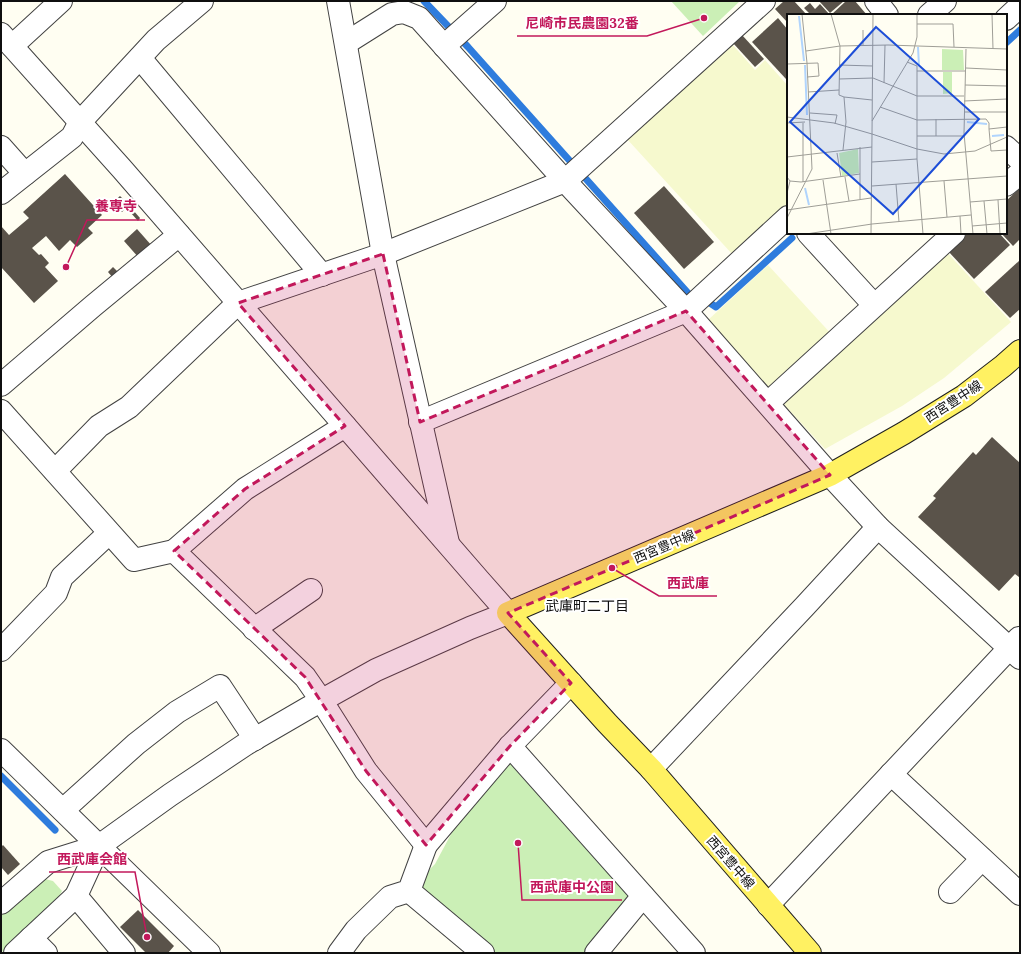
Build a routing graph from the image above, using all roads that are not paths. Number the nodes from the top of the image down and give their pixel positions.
1 (61, 1) edge
2 (202, 1) edge
3 (338, 1) edge
4 (495, 1) edge
5 (764, 1) edge
6 (876, 1) edge
7 (945, 1) edge
8 (1020, 6) edge
9 (887, 14) edge
10 (930, 14) edge
11 (1007, 18) edge
12 (6, 40) edge
13 (452, 40) junction
14 (346, 43) junction
15 (140, 58) junction
16 (80, 122) junction
17 (1, 147) edge
18 (1007, 148) edge
19 (1020, 160) edge
20 (573, 173) junction
21 (1020, 173) edge
22 (26, 174) junction
23 (1007, 184) edge
24 (1, 193) edge
25 (787, 218) edge
26 (809, 234) edge
27 (953, 234) edge
28 (179, 235) junction
29 (383, 254) junction
30 (322, 275) junction
31 (238, 303) junction
32 (874, 305) junction
33 (686, 311) junction
34 (1020, 351) edge
35 (1, 385) edge
36 (768, 403) junction
37 (1, 411) edge
38 (420, 422) junction
39 (345, 426) junction
40 (55, 471) junction
41 (830, 475) junction
42 (878, 527) junction
43 (110, 533) junction
44 (448, 544) junction
45 (174, 551) junction
46 (311, 590) dead end
47 (508, 613) junction
48 (254, 629) junction
49 (1017, 647) edge
50 (1, 650) edge
51 (571, 683) junction
52 (321, 700) junction
53 (255, 739) junction
54 (510, 746) junction
55 (1, 750) edge
56 (651, 769) junction
57 (891, 774) junction
58 (63, 810) junction
59 (426, 845) junction
60 (99, 846) junction
61 (982, 859) junction
62 (409, 891) junction
63 (950, 892) dead end
64 (1020, 894) edge
65 (76, 896) junction
66 (643, 896) junction
67 (1, 903) edge
68 (768, 905) junction
69 (38, 945) edge
70 (15, 953) edge
71 (124, 953) edge
72 (209, 953) edge
73 (339, 953) edge
74 (483, 953) edge
75 (596, 953) edge
76 (694, 953) edge
77 (810, 953) edge

1 - 12 street
2 - 15 street
3 - 14 street
4 - 13 street
5 - 20 street
6 - 9 street
7 - 10 street
8 - 11 street
12 - 16 street
13 - 14 street
13 - 20 street
14 - 29 street
15 - 16 street
15 - 30 street
16 - 22 street
16 - 28 street
17 - 22 street
18 - 19 street
20 - 29 street
20 - 33 street
21 - 23 street
22 - 24 street
25 - 33 street
26 - 32 street
27 - 32 street
28 - 31 street
28 - 35 street
29 - 30 street
29 - 38 street
30 - 31 street
31 - 39 street
31 - 40 street
32 - 36 street
33 - 36 street
33 - 38 street
34 - 41 main road, 西宮豊中線
36 - 41 street
37 - 40 street
38 - 44 street
39 - 44 street
39 - 45 street
40 - 43 street
41 - 42 street
41 - 47 main road, 西宮豊中線
42 - 49 street
42 - 56 street
43 - 45 street
43 - 50 street
44 - 47 street
45 - 48 street
46 - 48 street
47 - 51 main road, 西宮豊中線
47 - 52 street
48 - 52 street
49 - 57 street
51 - 54 street
51 - 56 main road, 西宮豊中線
52 - 53 street
52 - 59 street
53 - 58 street
53 - 60 street
54 - 59 street
54 - 66 street
55 - 58 street
56 - 68 main road, 西宮豊中線
57 - 61 street
57 - 68 street
58 - 60 street
59 - 62 street
60 - 65 street
60 - 67 street
60 - 72 street
61 - 63 street
61 - 64 street
62 - 73 street
62 - 74 street
65 - 69 street
65 - 71 street
66 - 75 street
66 - 76 street
68 - 77 main road, 西宮豊中線
69 - 70 street

